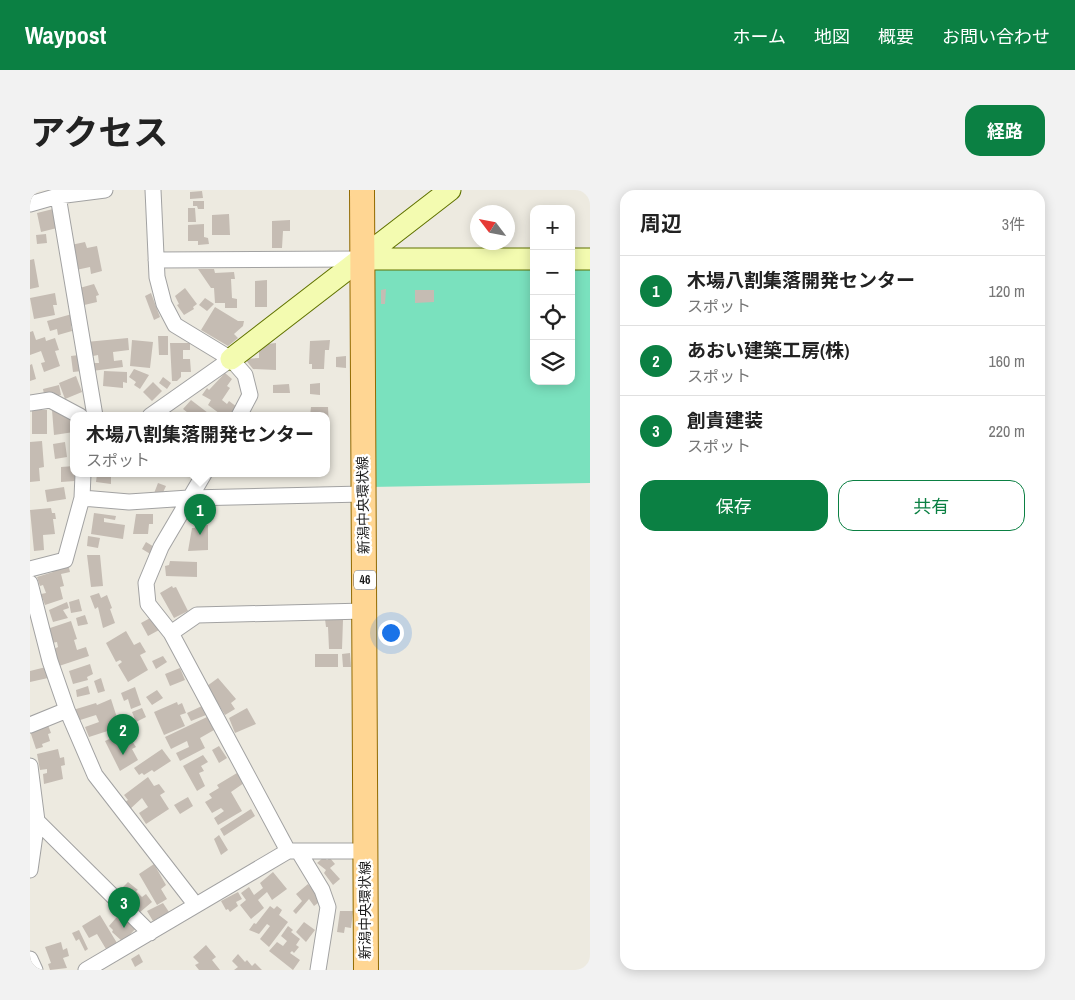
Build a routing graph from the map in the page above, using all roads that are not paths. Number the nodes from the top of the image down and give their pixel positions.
1 (104, 190) edge
2 (153, 190) edge
3 (362, 190) edge
4 (450, 190) edge
5 (58, 196) junction
6 (30, 204) edge
7 (360, 259) junction
8 (530, 259) edge
9 (575, 259) edge
10 (590, 259) edge
11 (156, 260) junction
12 (231, 360) junction
13 (30, 403) edge
14 (72, 412) edge
15 (93, 412) edge
16 (156, 412) edge
17 (242, 412) edge
18 (83, 477) edge
19 (202, 477) edge
20 (363, 494) junction
21 (82, 498) junction
22 (189, 498) junction
23 (30, 569) edge
24 (30, 583) edge
25 (365, 611) junction
26 (171, 633) junction
27 (67, 710) junction
28 (30, 725) edge
29 (30, 766) edge
30 (34, 822) edge
31 (294, 851) junction
32 (365, 851) junction
33 (30, 870) edge
34 (195, 904) junction
35 (150, 933) junction
36 (30, 959) edge
37 (35, 970) edge
38 (86, 970) edge
39 (318, 970) edge
40 (366, 970) edge

1 - 5 street
2 - 11 street
3 - 7 main road, 新潟中央環状線 / 46
4 - 7 street
5 - 6 street
5 - 15 street
7 - 8 street
7 - 11 street
7 - 12 street
7 - 20 main road, 新潟中央環状線 / 46
9 - 10 street
11 - 12 street
12 - 16 street
12 - 17 street
13 - 14 street
18 - 21 street
19 - 22 street
20 - 22 street
20 - 25 main road, 新潟中央環状線 / 46
21 - 22 street
21 - 23 street
22 - 26 street
24 - 27 street
25 - 26 street
25 - 32 main road, 新潟中央環状線 / 46
26 - 31 street
27 - 28 street
27 - 34 street
29 - 30 street
30 - 33 street
30 - 35 street
31 - 32 street
31 - 34 street
31 - 39 street
32 - 40 main road, 新潟中央環状線 / 46
34 - 35 street
35 - 38 street
36 - 37 street

